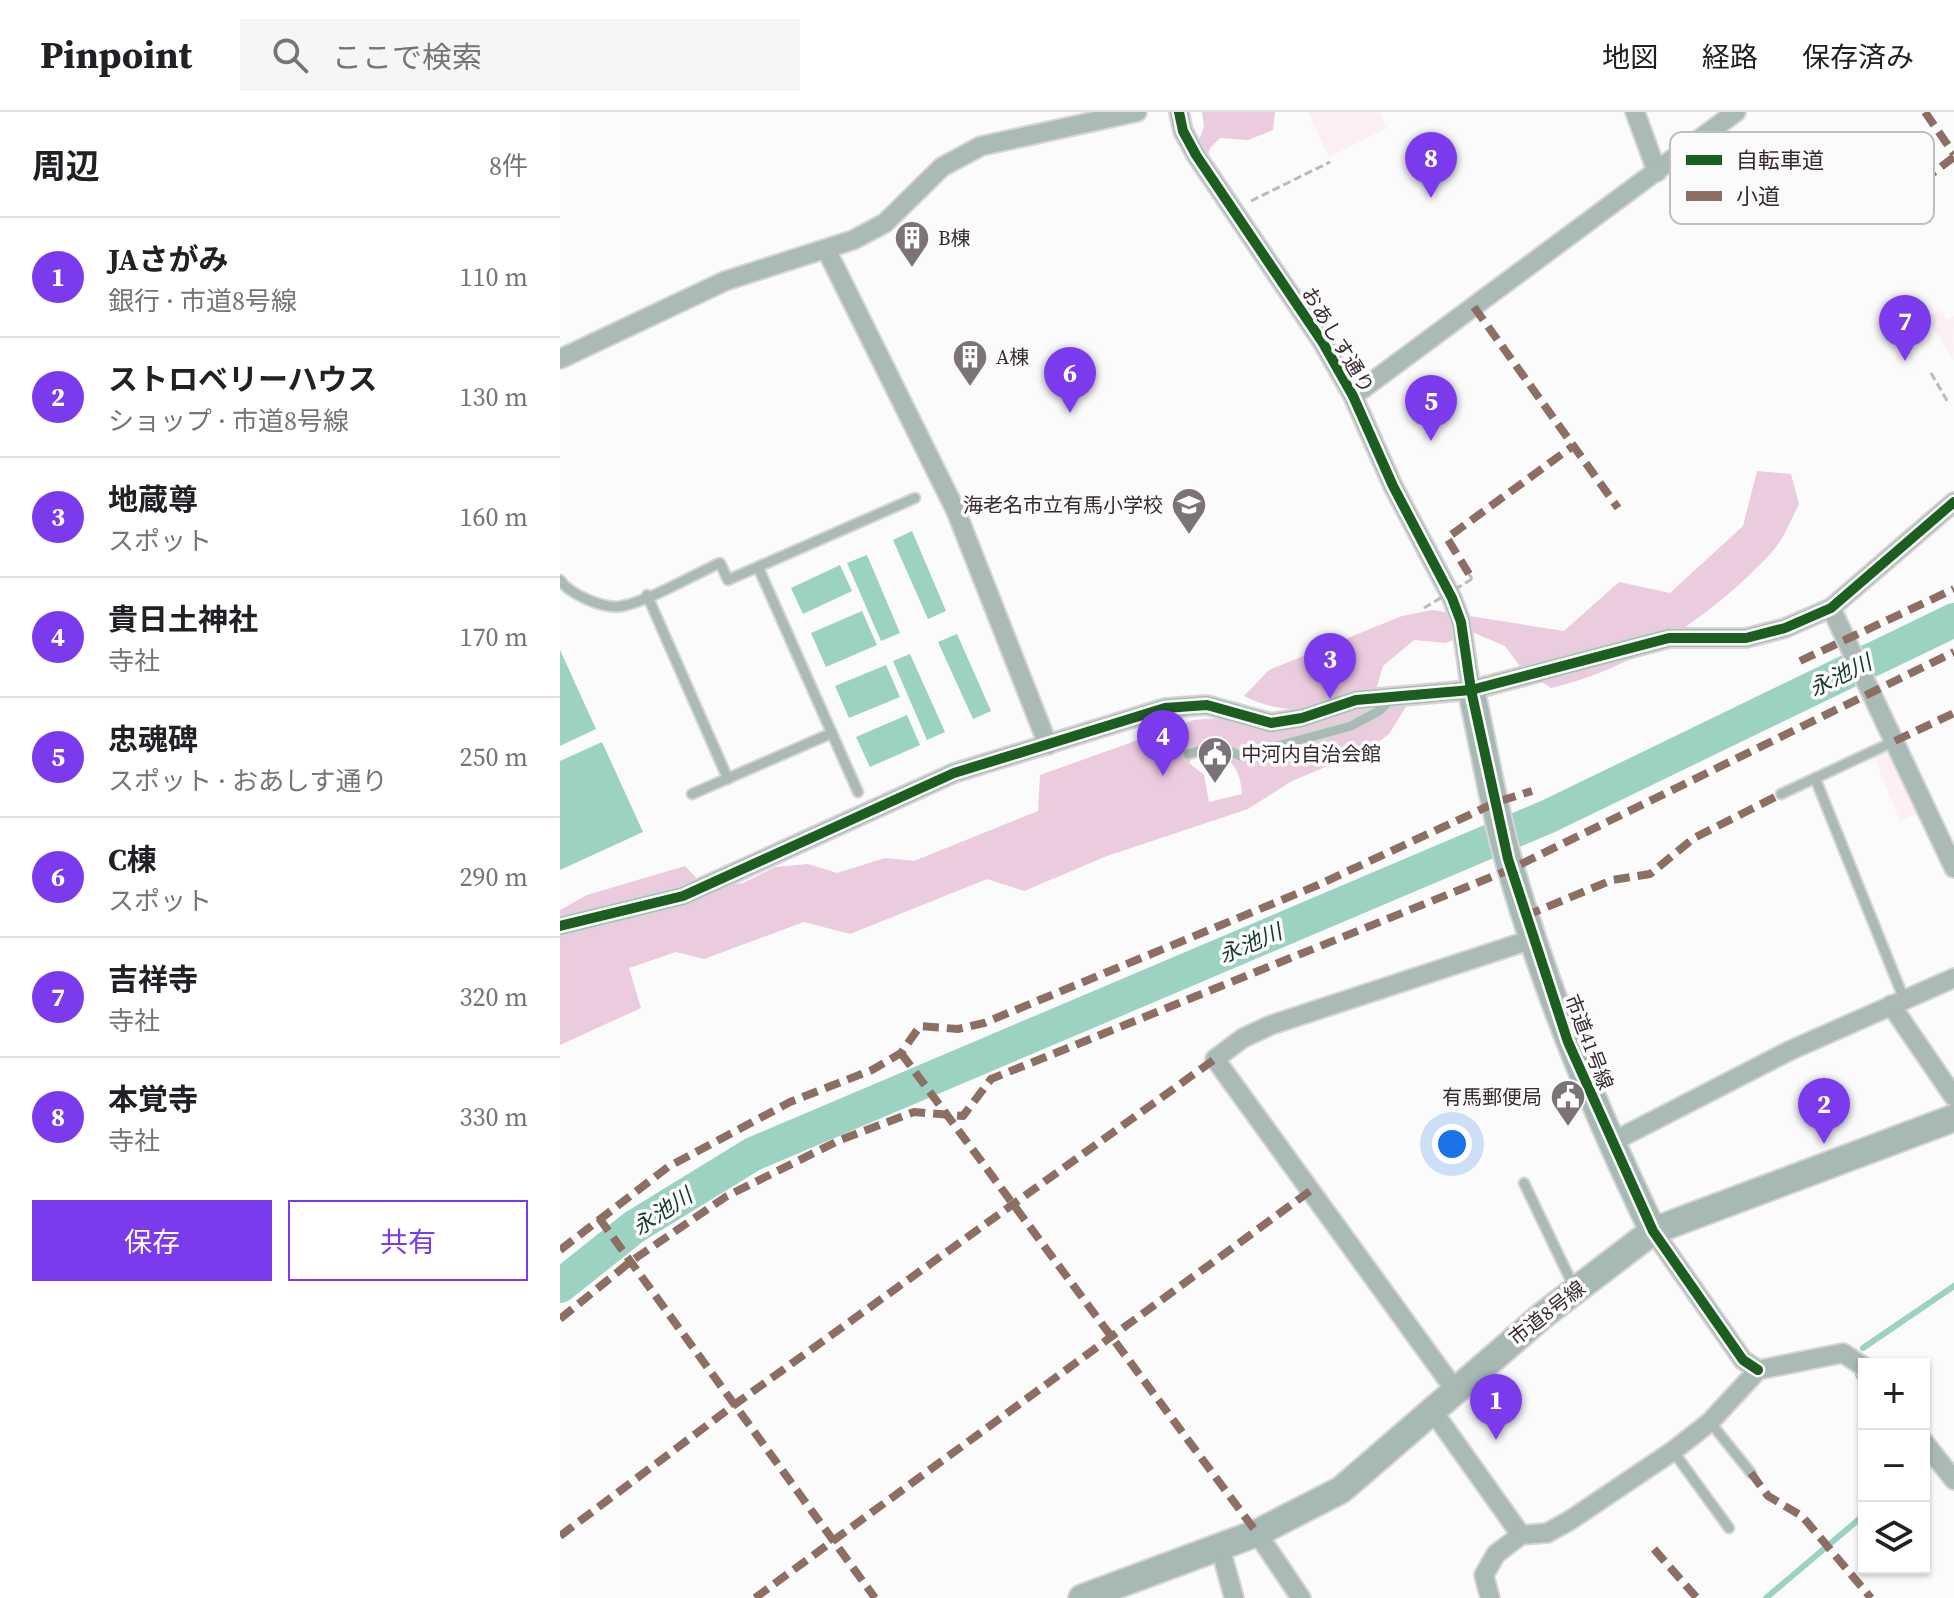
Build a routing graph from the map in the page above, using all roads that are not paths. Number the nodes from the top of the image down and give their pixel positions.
1 (1137, 112) edge
2 (1179, 112) edge
3 (1635, 112) edge
4 (1736, 112) edge
5 (1710, 132) edge
6 (1670, 162) edge
7 (1657, 172) junction
8 (827, 251) junction
9 (560, 359) edge
10 (1353, 396) junction
11 (915, 498) dead end
12 (1954, 502) edge
13 (758, 567) junction
14 (560, 580) edge
15 (647, 595) junction
16 (1831, 608) junction
17 (1471, 690) junction
18 (1394, 696) junction
19 (832, 733) junction
20 (1895, 741) junction
21 (1048, 745) junction
22 (1188, 754) dead end
23 (1815, 778) junction
24 (728, 779) junction
25 (858, 792) dead end
26 (692, 794) dead end
27 (1781, 794) dead end
28 (1954, 868) edge
29 (560, 926) edge
30 (1533, 939) junction
31 (1954, 978) edge
32 (1898, 1002) junction
33 (1954, 1097) edge
34 (1954, 1118) edge
35 (1610, 1143) junction
36 (1524, 1183) dead end
37 (1653, 1231) junction
38 (1575, 1290) junction
39 (1858, 1363) edge
40 (1758, 1370) junction
41 (1455, 1390) junction
42 (1432, 1410) junction
43 (1710, 1422) junction
44 (1930, 1450) edge
45 (1673, 1451) junction
46 (1751, 1473) dead end
47 (1954, 1480) edge
48 (1729, 1528) dead end
49 (1257, 1533) junction
50 (1521, 1535) junction
51 (1220, 1547) junction
52 (1082, 1598) edge
53 (1234, 1598) edge
54 (1301, 1598) edge
55 (1490, 1598) edge

1 - 8 street
2 - 10 street, おあしす通り
3 - 7 street
4 - 5 street
6 - 7 street
7 - 10 street
8 - 9 street
8 - 21 street
10 - 17 street, おあしす通り
11 - 13 lane
12 - 16 street
13 - 15 lane
13 - 19 lane
14 - 15 lane
15 - 24 lane
16 - 17 street
16 - 20 street
17 - 18 street
17 - 30 street, 市道41号線
18 - 21 street
18 - 22 lane
19 - 24 lane
19 - 25 lane
20 - 23 lane
20 - 28 street
21 - 29 street
23 - 27 lane
23 - 32 lane
24 - 26 lane
30 - 35 street, 市道41号線
30 - 41 street
31 - 32 street
32 - 33 street
32 - 35 street
34 - 37 street, 市道8号線
35 - 37 street, 市道41号線
36 - 38 lane
37 - 38 street, 市道8号線
37 - 40 street
38 - 41 street, 市道8号線
39 - 40 street
40 - 43 street
41 - 42 street, 市道8号線
42 - 49 street, 市道8号線
42 - 50 street
43 - 45 street
43 - 46 lane
44 - 47 street
45 - 48 lane
45 - 50 street
49 - 51 street, 市道8号線
49 - 54 street
50 - 55 street
51 - 52 street, 市道8号線
51 - 53 street

